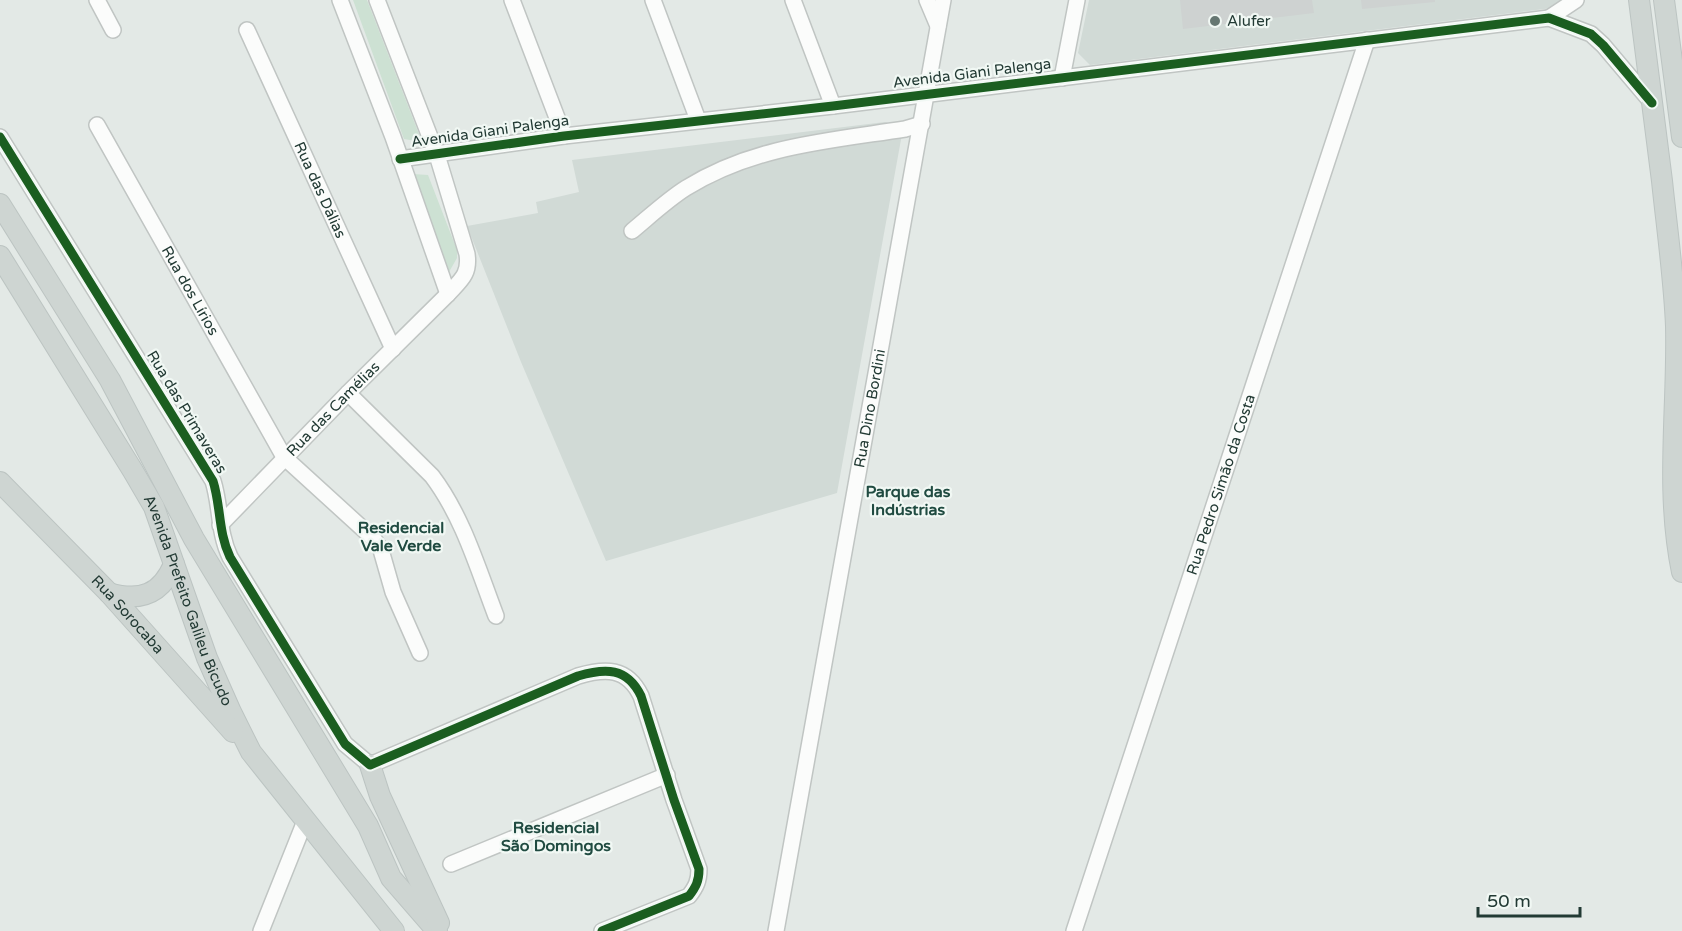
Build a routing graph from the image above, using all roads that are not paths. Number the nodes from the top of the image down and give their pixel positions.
1 (97, 0) edge
2 (340, 0) edge
3 (377, 0) edge
4 (512, 0) edge
5 (653, 0) edge
6 (793, 0) edge
7 (927, 0) edge
8 (943, 0) edge
9 (1077, 0) edge
10 (1576, 0) edge
11 (1639, 0) edge
12 (1664, 0) edge
13 (1549, 18) junction
14 (938, 26) junction
15 (113, 30) dead end
16 (247, 30) dead end
17 (1366, 40) junction
18 (1682, 43) edge
19 (1672, 62) junction
20 (1062, 78) junction
21 (927, 94) junction
22 (1652, 103) junction
23 (833, 106) junction
24 (698, 120) junction
25 (97, 124) dead end
26 (922, 124) junction
27 (564, 136) junction
28 (1682, 136) edge
29 (0, 137) edge
30 (437, 155) junction
31 (400, 159) junction
32 (0, 204) edge
33 (632, 231) dead end
34 (0, 256) edge
35 (448, 294) junction
36 (393, 349) junction
37 (348, 393) junction
38 (284, 458) junction
39 (0, 482) edge
40 (220, 525) junction
41 (174, 564) junction
42 (1682, 572) edge
43 (109, 593) junction
44 (496, 616) dead end
45 (420, 653) dead end
46 (251, 752) junction
47 (370, 765) junction
48 (667, 775) junction
49 (305, 820) junction
50 (451, 864) dead end
51 (261, 931) edge
52 (394, 931) edge
53 (437, 931) edge
54 (443, 931) edge
55 (602, 931) edge
56 (776, 931) edge
57 (1074, 931) edge

1 - 15 street
2 - 31 street
3 - 30 street, Rua das Camélias
4 - 27 street
5 - 24 street
6 - 23 street
7 - 14 street
8 - 14 street, Rua Dino Bordini
9 - 20 street
10 - 13 street
11 - 22 main road
12 - 19 main road
13 - 17 street, Avenida Giani Palenga
13 - 22 street
14 - 21 street, Rua Dino Bordini
16 - 36 street, Rua das Dálias
17 - 20 street, Avenida Giani Palenga
17 - 57 street, Rua Pedro Simão da Costa
18 - 19 street
19 - 28 main road
20 - 21 street, Avenida Giani Palenga
21 - 23 street, Avenida Giani Palenga
21 - 26 street, Rua Dino Bordini
22 - 42 main road
23 - 24 street, Avenida Giani Palenga
24 - 27 street, Avenida Giani Palenga
25 - 38 street, Rua dos Lírios
26 - 33 street
26 - 56 street, Rua Dino Bordini
27 - 30 street, Avenida Giani Palenga
29 - 40 street, Rua das Primaveras
30 - 31 street, Avenida Giani Palenga
30 - 35 street, Rua das Camélias
31 - 35 street
32 - 53 main road
34 - 41 main road, Avenida Prefeito Galileu Bicudo
35 - 36 street, Rua das Camélias
36 - 37 street, Rua das Camélias
37 - 38 street, Rua das Camélias
37 - 44 street
38 - 40 street, Rua das Camélias
38 - 45 street, Rua dos Lírios
39 - 43 main road, Rua Sorocaba
40 - 47 street, Rua das Primaveras
41 - 43 main road
41 - 46 main road, Avenida Prefeito Galileu Bicudo
43 - 46 main road, Rua Sorocaba
46 - 49 main road, Avenida Prefeito Galileu Bicudo
47 - 48 street
47 - 54 main road
48 - 50 street
48 - 55 street
49 - 51 street
49 - 52 main road, Avenida Prefeito Galileu Bicudo

